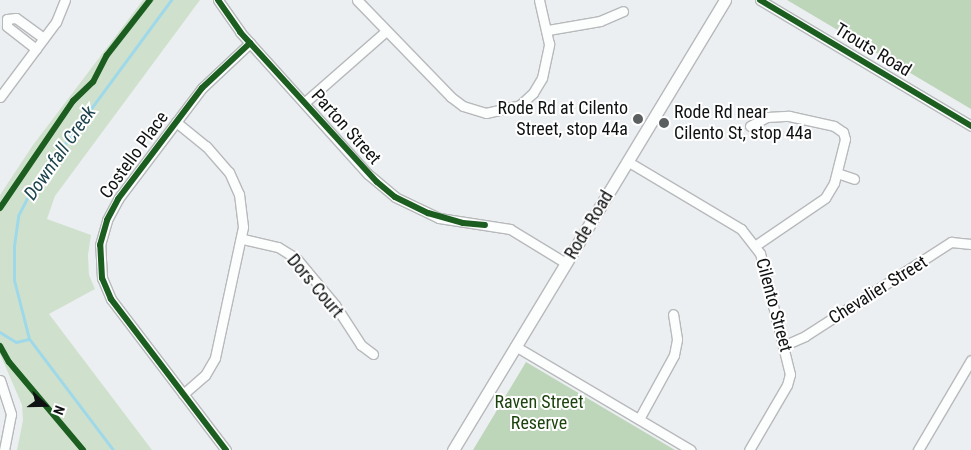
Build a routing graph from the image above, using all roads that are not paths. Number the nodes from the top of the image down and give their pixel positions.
1 (65, 0) edge
2 (218, 0) edge
3 (356, 0) edge
4 (539, 0) edge
5 (760, 0) edge
6 (722, 3) edge
7 (623, 11) dead end
8 (548, 30) junction
9 (386, 31) junction
10 (44, 38) junction
11 (250, 43) junction
12 (36, 49) junction
13 (0, 97) edge
14 (304, 103) junction
15 (176, 122) junction
16 (750, 126) dead end
17 (971, 126) edge
18 (627, 161) junction
19 (837, 173) junction
20 (854, 179) dead end
21 (242, 239) junction
22 (971, 244) edge
23 (756, 246) junction
24 (566, 263) junction
25 (673, 314) dead end
26 (785, 345) junction
27 (515, 346) junction
28 (373, 354) dead end
29 (969, 366) edge
30 (0, 380) edge
31 (183, 394) junction
32 (639, 419) junction
33 (921, 449) edge
34 (4, 450) edge
35 (226, 450) edge
36 (453, 450) edge
37 (692, 450) edge
38 (749, 450) edge

1 - 10 street
2 - 11 street, Parton Street
3 - 9 street
4 - 8 street
5 - 17 street, Trouts Road
6 - 18 main road, Rode Road
7 - 8 street
8 - 9 street
9 - 14 street
10 - 12 street
10 - 12 street
11 - 14 street, Parton Street
11 - 15 street, Costello Place
12 - 13 street
14 - 24 street, Parton Street
15 - 21 street
15 - 31 street, Costello Place
16 - 19 street
18 - 23 street, Cilento Street
18 - 24 main road, Rode Road
19 - 20 street
19 - 23 street
21 - 28 street, Dors Court
21 - 31 street
22 - 26 street, Chevalier Street
23 - 26 street, Cilento Street
24 - 27 main road, Rode Road
25 - 32 street
26 - 38 street, Cilento Street
27 - 32 street
27 - 36 main road, Rode Road
29 - 33 street
30 - 34 street
31 - 35 street, Costello Place
32 - 37 street

